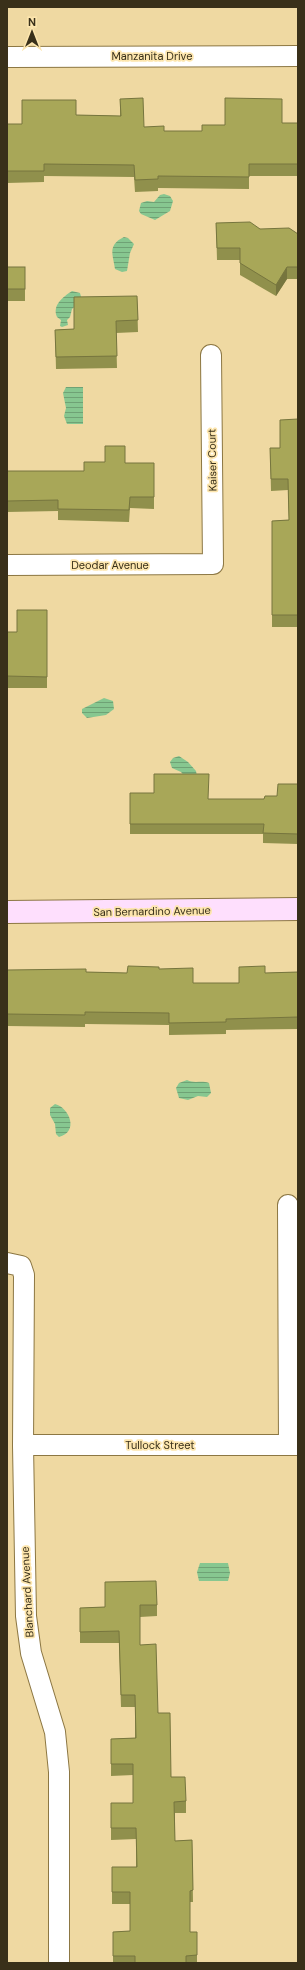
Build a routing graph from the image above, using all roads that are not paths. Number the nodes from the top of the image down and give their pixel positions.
1 (298, 56) edge
2 (7, 57) edge
3 (211, 355) dead end
4 (213, 564) joint
5 (7, 565) edge
6 (298, 909) edge
7 (7, 912) edge
8 (288, 1205) dead end
9 (14, 1265) edge
10 (22, 1445) junction
11 (294, 1445) edge
12 (59, 1963) edge

1 - 2 street, Manzanita Drive
3 - 4 street, Kaiser Court
4 - 5 street, Deodar Avenue
6 - 7 main road, San Bernardino Avenue
8 - 11 street
9 - 10 street, Blanchard Avenue
10 - 11 street, Tullock Street
10 - 12 street, Blanchard Avenue

